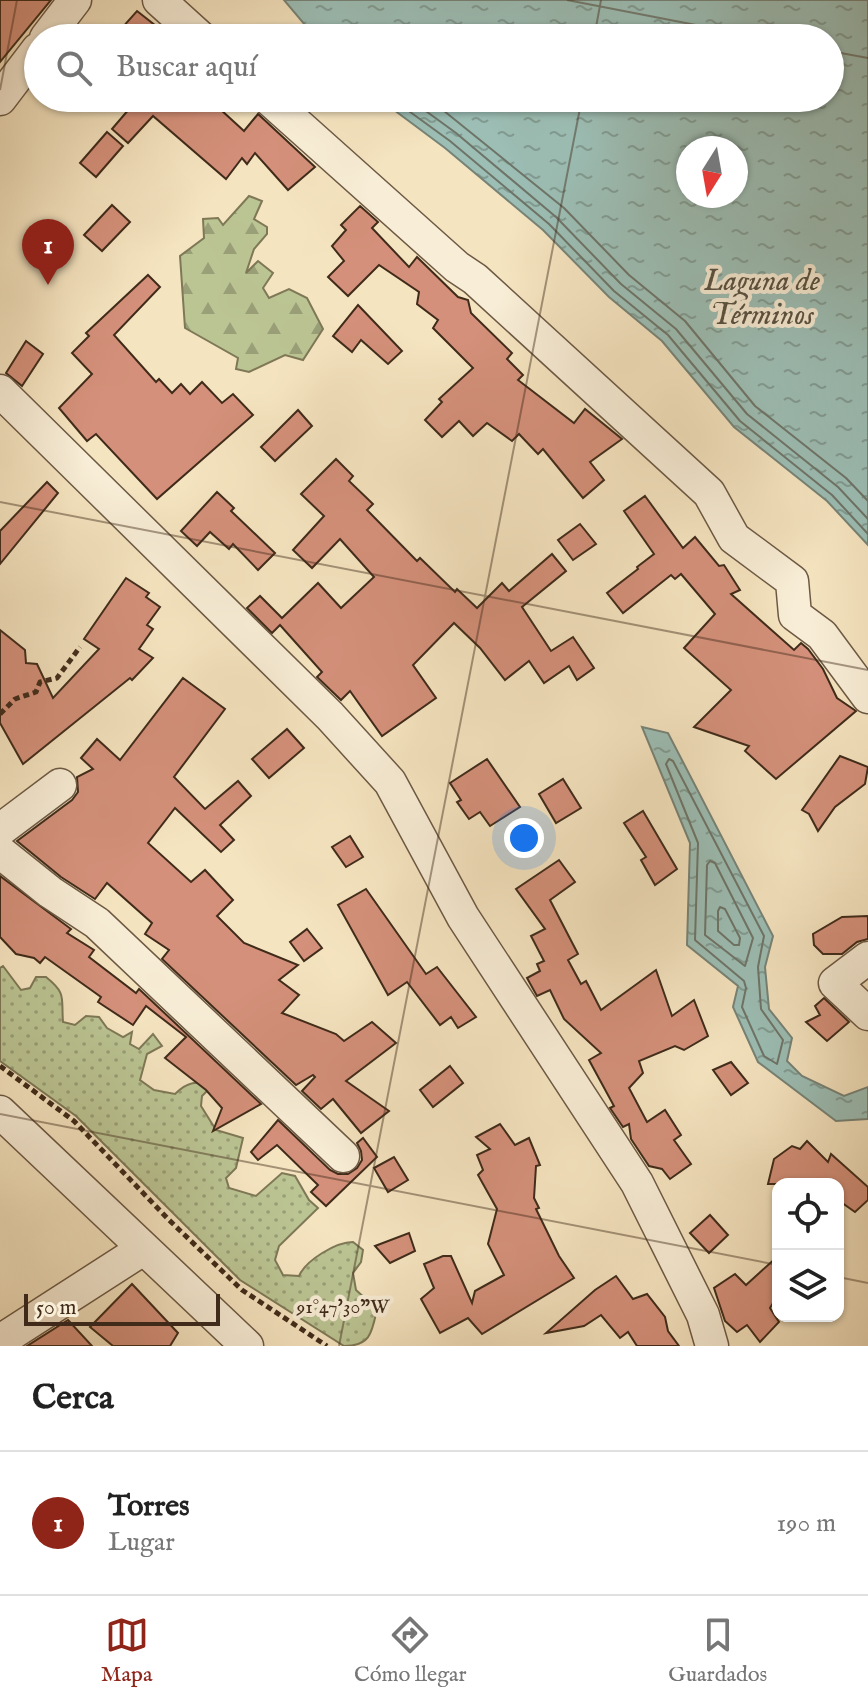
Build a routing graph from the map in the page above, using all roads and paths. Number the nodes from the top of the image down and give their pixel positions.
1 (75, 0) edge
2 (159, 0) edge
3 (57, 24) edge
4 (186, 24) edge
5 (24, 67) edge
6 (0, 99) edge
7 (284, 112) edge
8 (0, 391) edge
9 (80, 647) dead end
10 (868, 697) edge
11 (0, 714) edge
12 (60, 785) dead end
13 (0, 830) edge
14 (0, 852) edge
15 (868, 958) edge
16 (868, 1014) edge
17 (0, 1066) edge
18 (0, 1112) edge
19 (343, 1156) dead end
20 (143, 1249) junction
21 (0, 1341) edge
22 (247, 1346) edge
23 (327, 1346) edge
24 (712, 1346) edge

1 - 3 street
2 - 4 street
5 - 6 street
7 - 10 street
8 - 24 street
9 - 11 path
12 - 13 street
14 - 19 street
15 - 16 street
17 - 23 path
18 - 20 street
20 - 21 street
20 - 22 street

